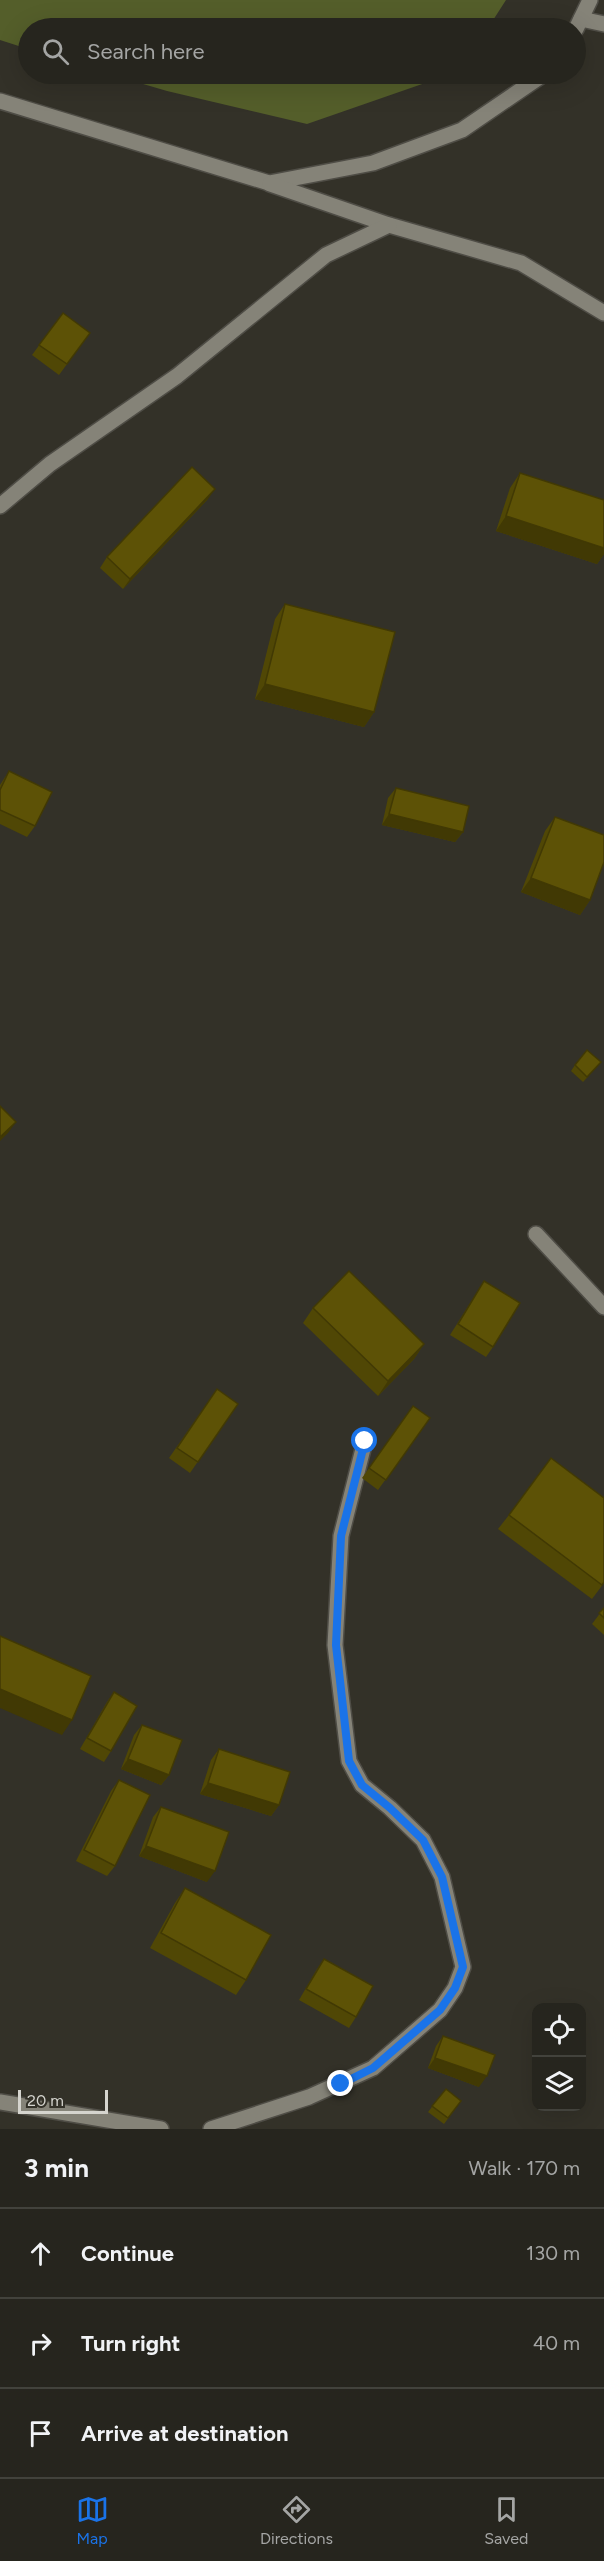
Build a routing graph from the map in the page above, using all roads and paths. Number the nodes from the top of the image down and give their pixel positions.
1 (590, 0) edge
2 (581, 18) edge
3 (586, 24) edge
4 (604, 24) edge
5 (529, 84) edge
6 (0, 100) edge
7 (269, 183) junction
8 (389, 225) junction
9 (604, 313) edge
10 (0, 506) edge
11 (536, 1234) dead end
12 (604, 1307) edge
13 (365, 1441) dead end
14 (0, 2102) edge
15 (161, 2129) edge
16 (211, 2129) edge

1 - 2 street
3 - 4 street
5 - 7 street
6 - 7 street
7 - 8 street
8 - 9 street
8 - 10 street
11 - 12 street
13 - 16 street
14 - 15 street

